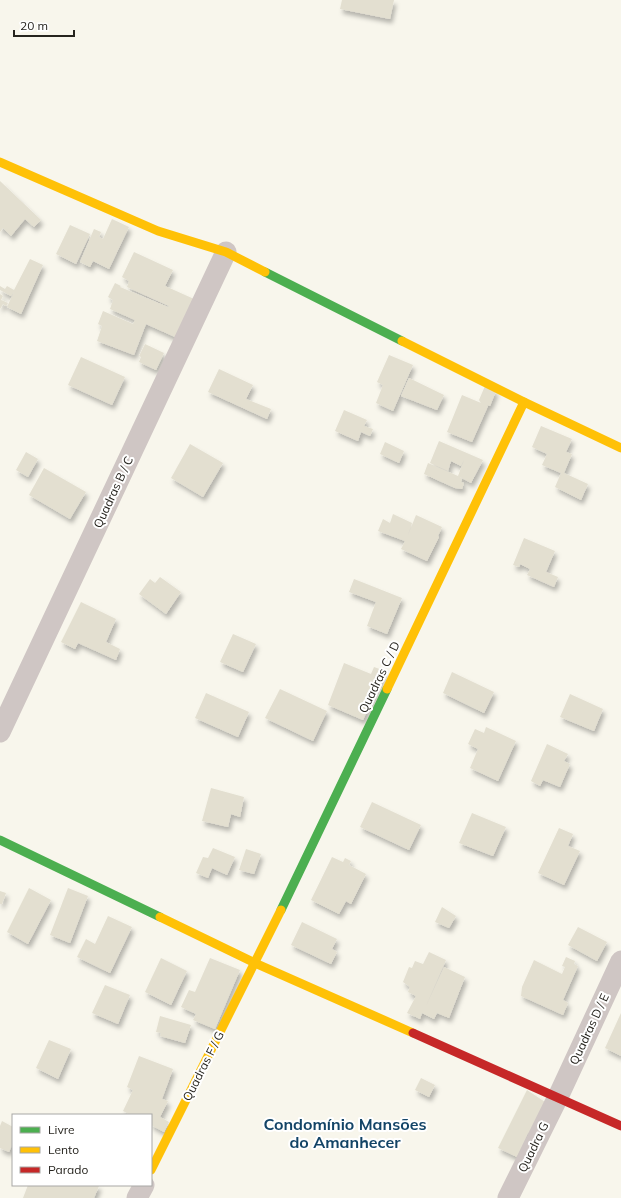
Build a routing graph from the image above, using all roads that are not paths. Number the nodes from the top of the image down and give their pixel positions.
1 (0, 162) edge
2 (226, 252) junction
3 (524, 402) junction
4 (621, 448) edge
5 (0, 732) edge
6 (0, 840) edge
7 (621, 961) edge
8 (255, 963) junction
9 (558, 1097) junction
10 (621, 1126) edge
11 (152, 1168) edge
12 (143, 1186) edge
13 (137, 1198) edge
14 (508, 1198) edge

1 - 2 street
2 - 3 street
2 - 5 street, Quadras B / C
3 - 4 street
3 - 8 street, Quadras C / D
6 - 8 street
7 - 9 street, Quadras D / E
8 - 9 street
8 - 11 street, Quadras F / G
9 - 10 street
9 - 14 street, Quadra G
12 - 13 street

